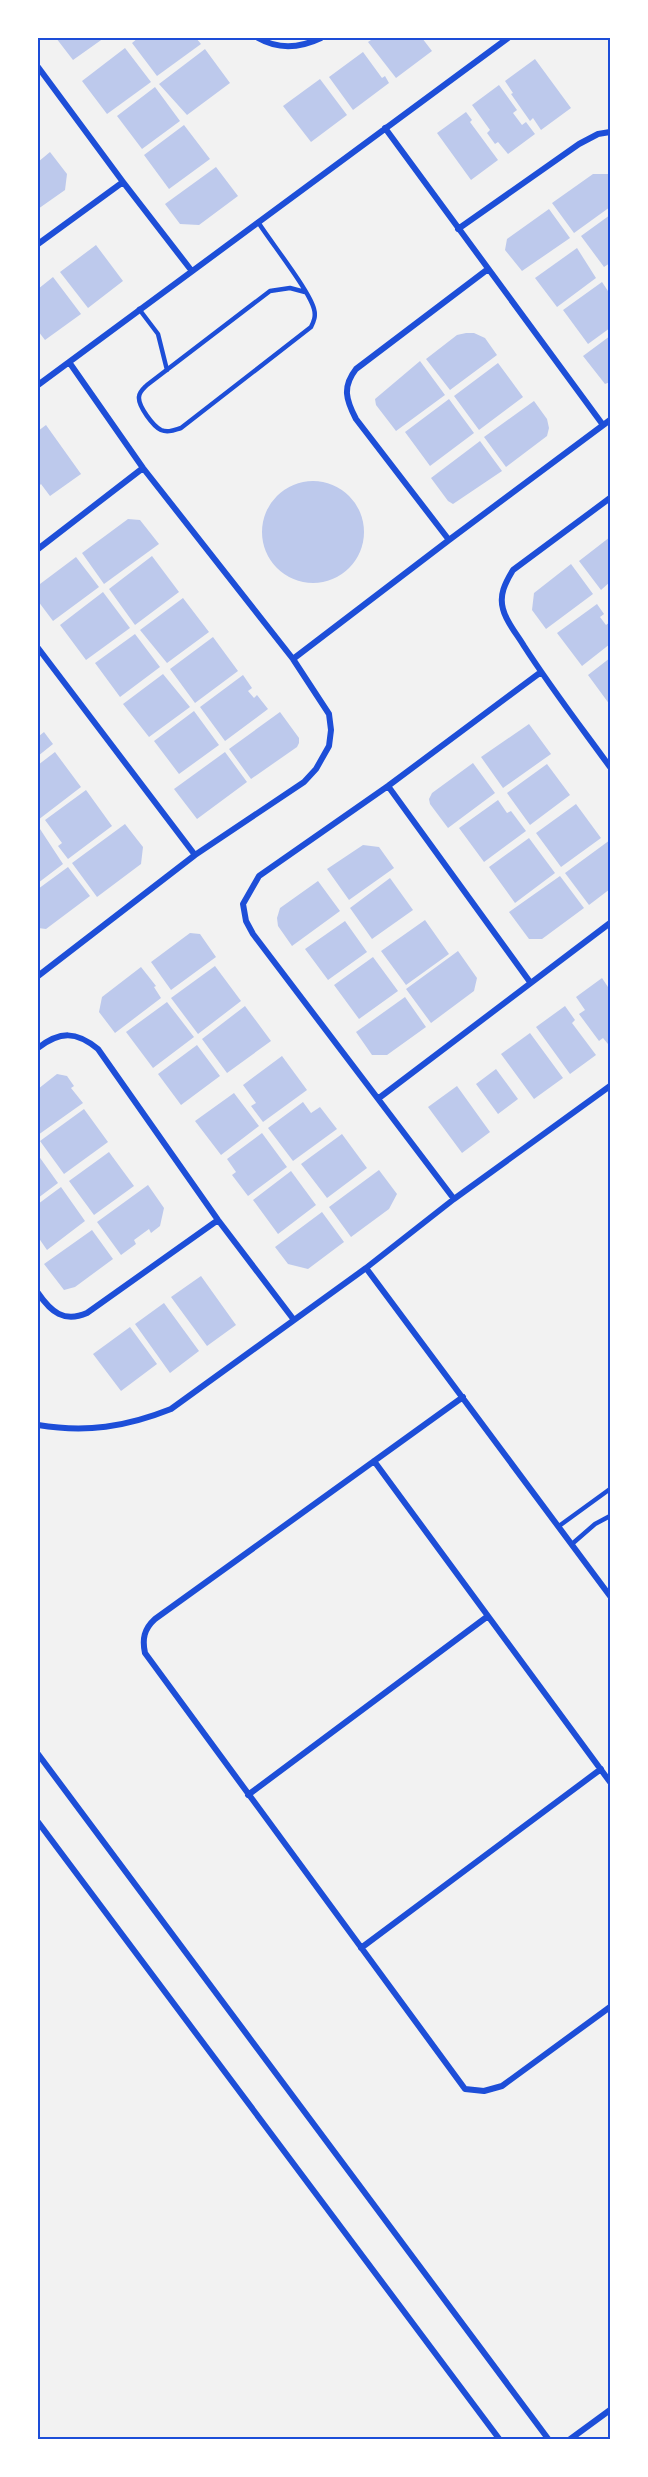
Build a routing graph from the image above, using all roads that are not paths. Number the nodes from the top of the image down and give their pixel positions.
1 (258, 38) edge
2 (321, 38) edge
3 (508, 38) edge
4 (38, 67) edge
5 (385, 128) junction
6 (610, 132) edge
7 (123, 182) junction
8 (258, 222) junction
9 (458, 229) junction
10 (38, 244) edge
11 (488, 269) junction
12 (191, 270) junction
13 (304, 292) junction
14 (139, 309) junction
15 (69, 362) junction
16 (167, 370) junction
17 (38, 385) edge
18 (610, 420) edge
19 (603, 425) junction
20 (143, 468) junction
21 (610, 498) edge
22 (449, 540) junction
23 (38, 549) edge
24 (38, 648) edge
25 (293, 659) junction
26 (540, 672) junction
27 (610, 767) edge
28 (388, 786) junction
29 (195, 855) junction
30 (610, 922) edge
31 (39, 972) edge
32 (530, 982) junction
33 (38, 1048) edge
34 (610, 1086) edge
35 (379, 1098) junction
36 (454, 1199) junction
37 (218, 1220) junction
38 (366, 1268) junction
39 (38, 1293) edge
40 (294, 1320) junction
41 (463, 1397) junction
42 (38, 1425) edge
43 (374, 1461) junction
44 (610, 1489) edge
45 (610, 1516) edge
46 (559, 1526) junction
47 (572, 1544) junction
48 (610, 1596) edge
49 (488, 1616) junction
50 (38, 1754) edge
51 (601, 1769) junction
52 (610, 1782) edge
53 (248, 1795) junction
54 (38, 1822) edge
55 (361, 1948) junction
56 (610, 2007) edge
57 (610, 2410) edge
58 (500, 2439) edge
59 (549, 2439) edge
60 (569, 2439) edge

1 - 2 street
3 - 5 street
4 - 7 street
5 - 8 street
5 - 9 street
6 - 9 street
7 - 10 street
7 - 12 street
8 - 12 street
8 - 13 lane
9 - 11 street
11 - 19 street
11 - 22 street
12 - 14 street
13 - 16 lane
13 - 16 lane
14 - 15 street
14 - 16 lane
15 - 17 street
15 - 20 street
18 - 19 street
19 - 22 street
20 - 23 street
20 - 25 street
21 - 26 street
22 - 25 street
24 - 29 street
25 - 29 street
26 - 27 street
26 - 28 street
28 - 32 street
28 - 35 street
29 - 31 street
30 - 32 street
32 - 35 street
33 - 37 street
34 - 36 street
35 - 36 street
36 - 38 street
37 - 39 street
37 - 40 street
38 - 40 street
38 - 41 street
40 - 42 street
41 - 43 street
41 - 46 street
43 - 49 street
43 - 53 street
44 - 46 lane
45 - 47 lane
46 - 47 street
47 - 48 street
49 - 51 street
49 - 53 street
50 - 59 street
51 - 52 street
51 - 55 street
53 - 55 street
54 - 58 street
55 - 56 street
57 - 60 street

